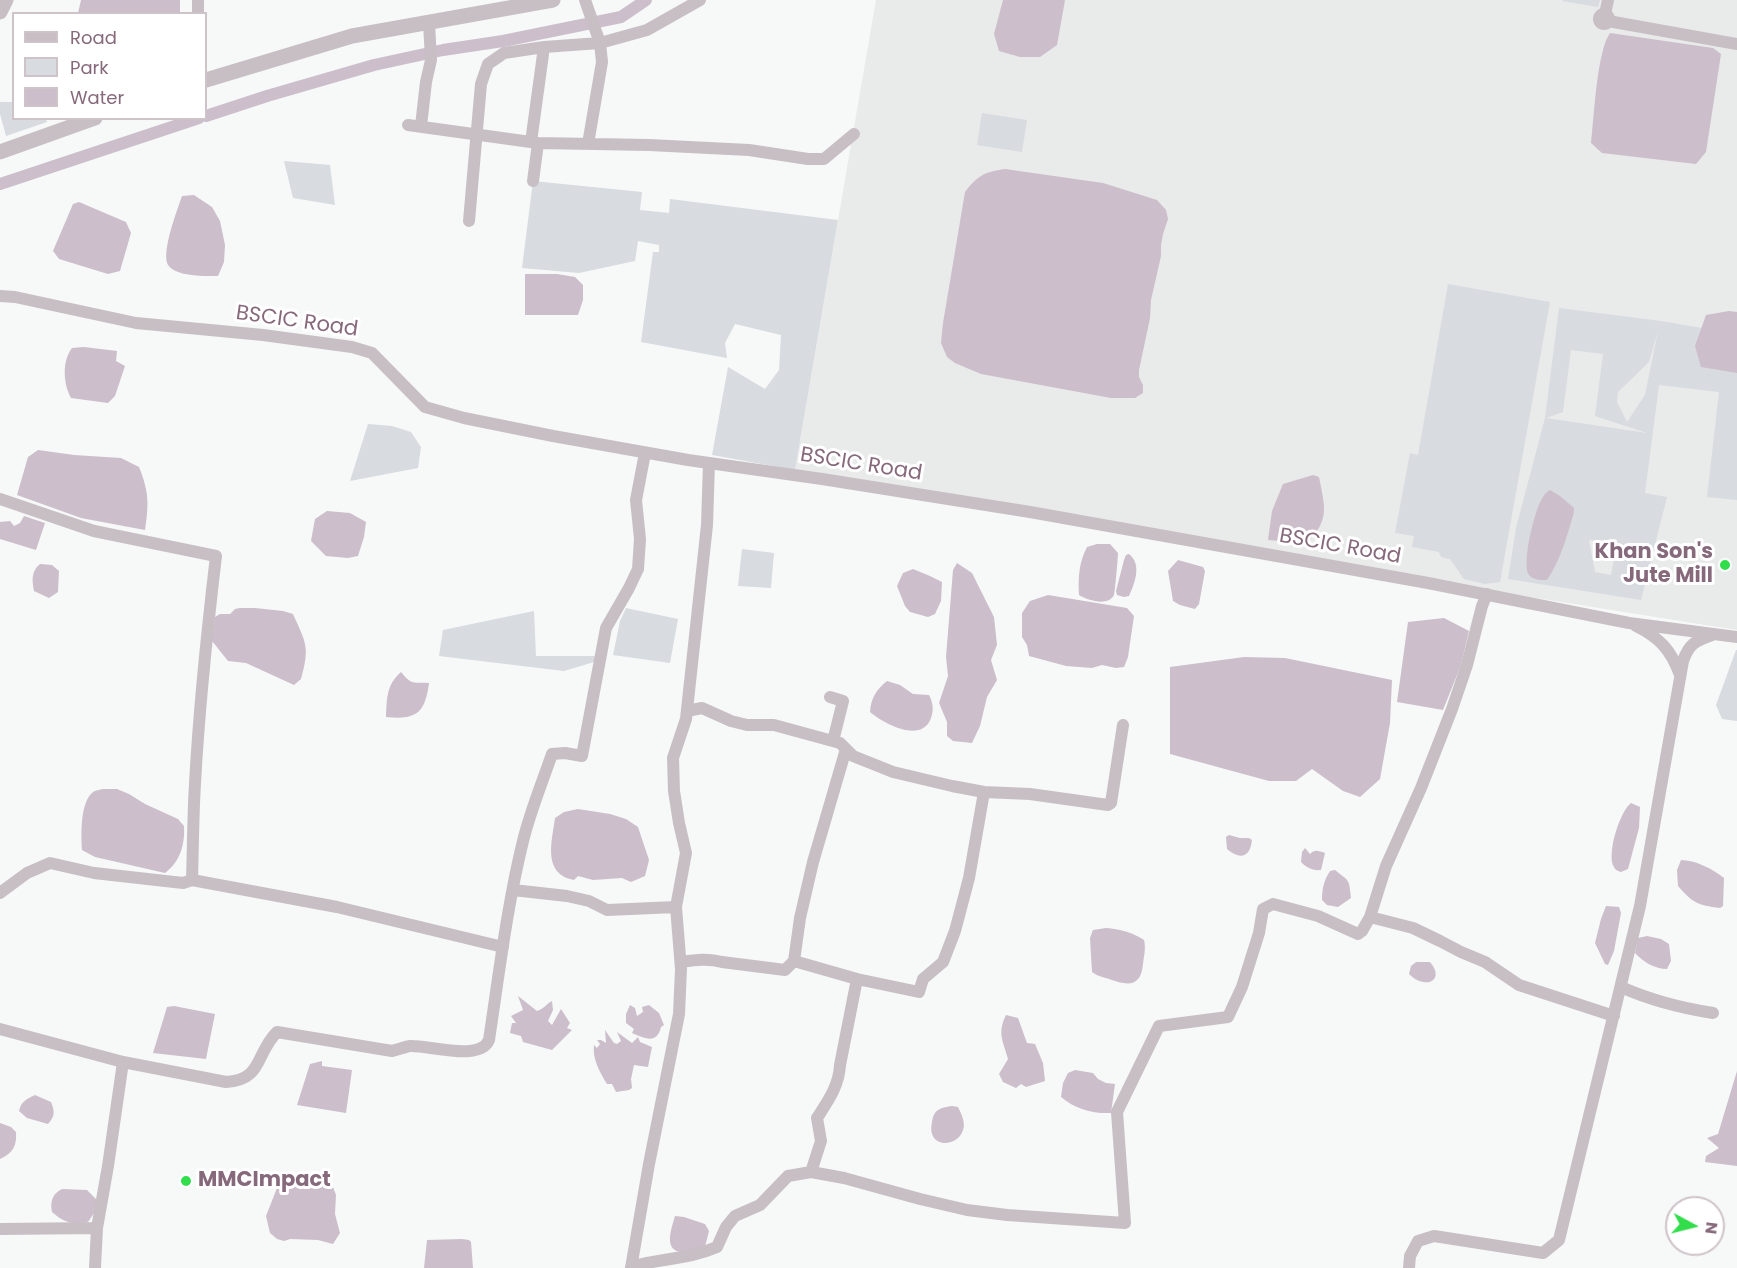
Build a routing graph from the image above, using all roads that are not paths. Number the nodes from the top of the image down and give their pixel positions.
1 (6, 0) edge
2 (553, 0) edge
3 (585, 0) edge
4 (674, 0) edge
5 (700, 0) edge
6 (1608, 0) edge
7 (0, 12) edge
8 (680, 13) junction
9 (429, 23) junction
10 (600, 43) junction
11 (1737, 44) edge
12 (544, 47) junction
13 (207, 80) edge
14 (89, 120) edge
15 (854, 134) dead end
16 (477, 135) junction
17 (534, 143) junction
18 (588, 144) junction
19 (0, 152) edge
20 (533, 181) dead end
21 (469, 221) dead end
22 (0, 296) edge
23 (645, 453) junction
24 (709, 463) junction
25 (0, 499) edge
26 (1487, 594) junction
27 (1629, 622) junction
28 (1716, 633) junction
29 (1737, 637) edge
30 (1680, 675) junction
31 (830, 697) dead end
32 (687, 711) junction
33 (1123, 726) dead end
34 (833, 741) junction
35 (846, 749) junction
36 (984, 792) junction
37 (192, 880) junction
38 (513, 890) junction
39 (0, 893) edge
40 (676, 908) junction
41 (1370, 917) junction
42 (503, 947) junction
43 (794, 961) junction
44 (681, 962) junction
45 (857, 979) junction
46 (1621, 987) junction
47 (1713, 1013) dead end
48 (1614, 1016) junction
49 (0, 1029) edge
50 (123, 1062) junction
51 (811, 1172) junction
52 (97, 1228) junction
53 (0, 1229) edge
54 (95, 1268) edge
55 (631, 1268) edge
56 (1409, 1268) edge

1 - 7 street
2 - 9 street
3 - 10 street
4 - 8 street
5 - 8 street
6 - 11 street
8 - 10 street
9 - 13 street
9 - 16 street
10 - 12 street
10 - 18 street
12 - 16 street
12 - 17 street
14 - 19 street
15 - 18 street
16 - 17 street
16 - 21 street
17 - 18 street
17 - 20 street
22 - 23 street, BSCIC Road
23 - 24 street, BSCIC Road
23 - 38 street
24 - 26 street, BSCIC Road
24 - 32 street
25 - 37 street
26 - 27 street, BSCIC Road
26 - 41 street
27 - 28 street, BSCIC Road
27 - 30 street
28 - 29 street, BSCIC Road
28 - 30 street
30 - 46 street
31 - 34 street
32 - 34 street
32 - 40 street
33 - 36 street
34 - 35 street
35 - 36 street
35 - 43 street
36 - 45 street
37 - 39 street
37 - 42 street
38 - 40 street
38 - 42 street
40 - 44 street
41 - 48 street
41 - 51 street
42 - 50 street
43 - 44 street
43 - 45 street
44 - 55 street
45 - 51 street
46 - 47 street
46 - 48 street
48 - 56 street
49 - 50 street
50 - 52 street
51 - 55 street
52 - 53 street
52 - 54 street

